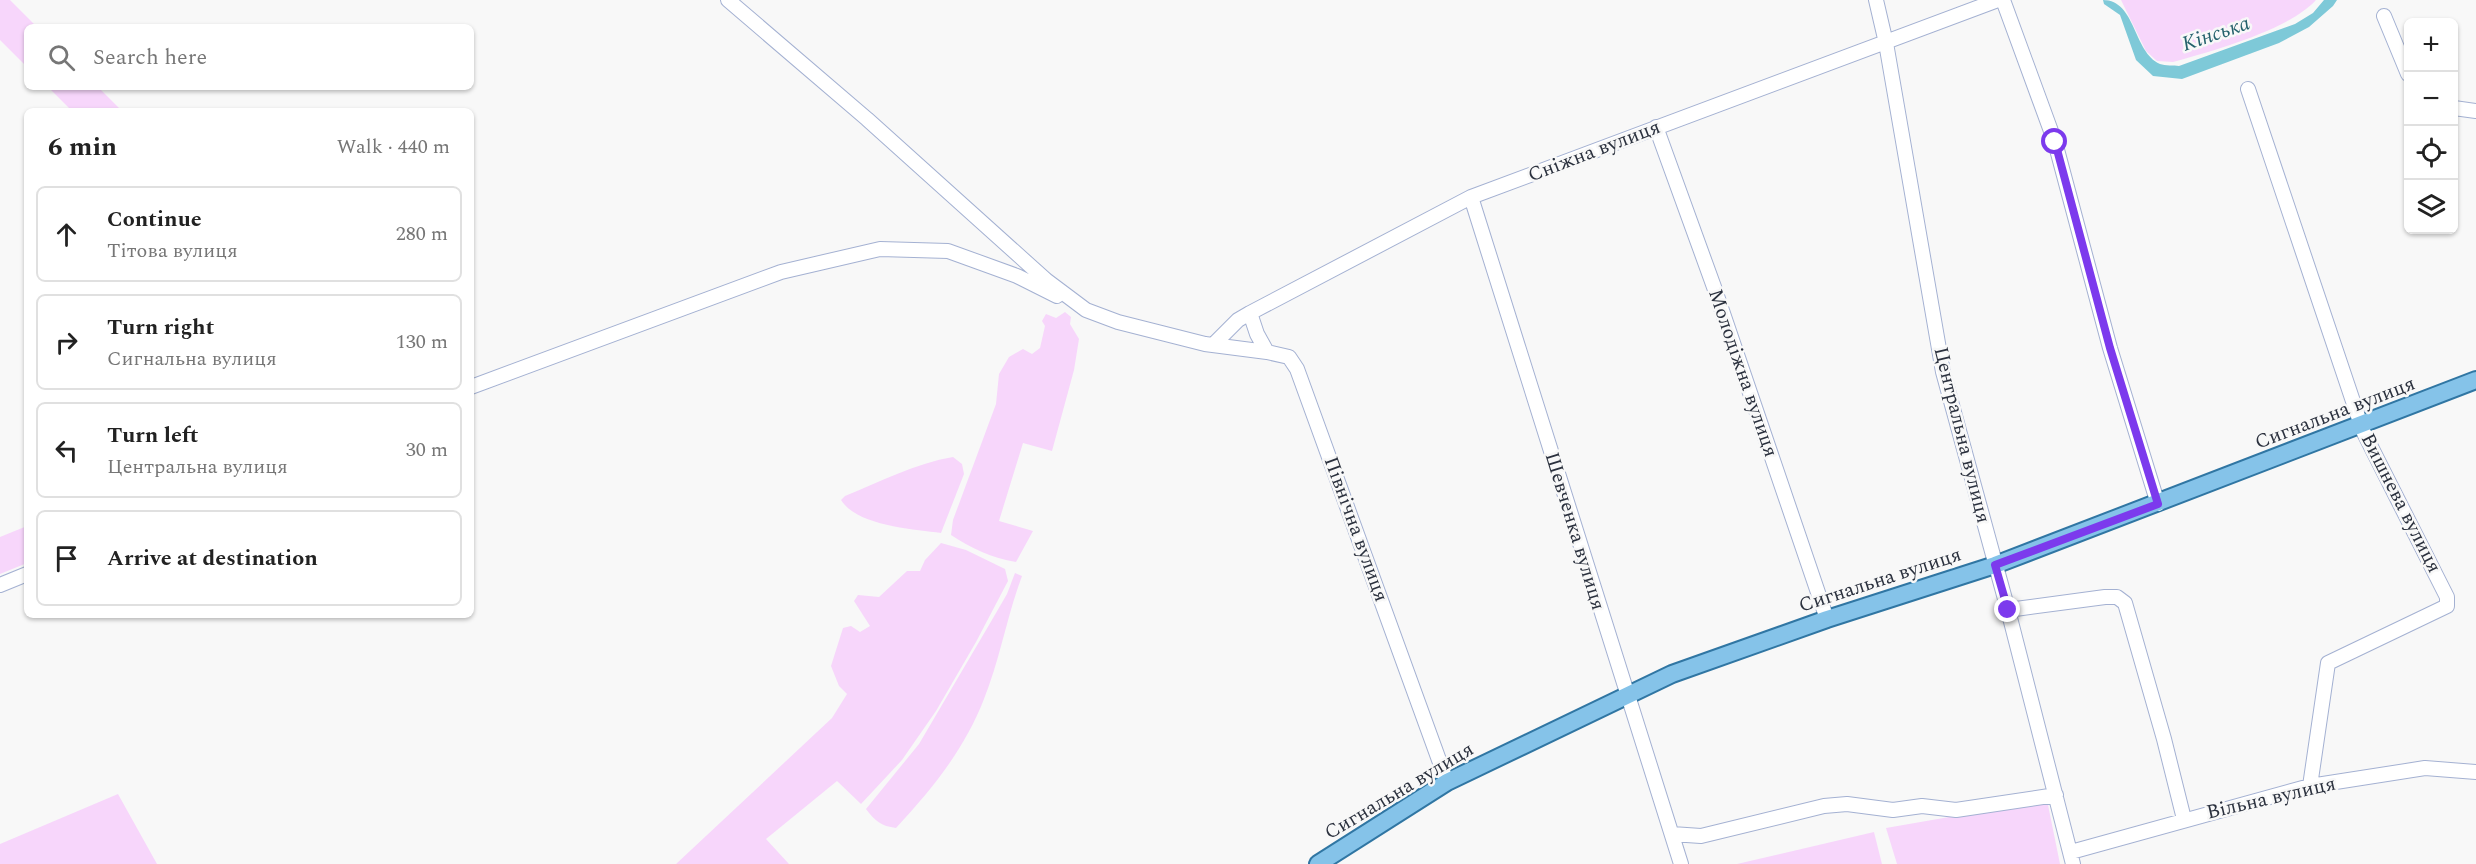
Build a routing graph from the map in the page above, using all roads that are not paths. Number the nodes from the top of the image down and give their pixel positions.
1 (728, 0) edge
2 (1876, 0) edge
3 (1998, 0) edge
4 (2003, 0) edge
5 (2384, 16) dead end
6 (1886, 43) junction
7 (2408, 72) edge
8 (2248, 89) dead end
9 (2458, 109) edge
10 (2476, 111) edge
11 (1656, 127) junction
12 (1471, 197) junction
13 (1086, 310) junction
14 (1250, 313) junction
15 (1209, 344) junction
16 (1267, 352) junction
17 (2476, 380) edge
18 (474, 386) edge
19 (2361, 425) junction
20 (2158, 504) junction
21 (1995, 565) junction
22 (24, 575) edge
23 (0, 585) edge
24 (2008, 610) junction
25 (1827, 620) junction
26 (1627, 694) junction
27 (2476, 772) edge
28 (1447, 782) junction
29 (2310, 786) junction
30 (2056, 795) junction
31 (2184, 819) junction
32 (1672, 834) junction
33 (2072, 858) edge
34 (1318, 864) edge
35 (1681, 864) edge

1 - 13 street
2 - 6 street, Центральна вулиця
3 - 6 street, Сніжна вулиця
4 - 20 street
5 - 7 street
6 - 11 street, Сніжна вулиця
6 - 21 street, Центральна вулиця
8 - 19 street, Вишнева вулиця
9 - 10 street
11 - 12 street, Сніжна вулиця
11 - 25 street, Молодіжна вулиця
12 - 14 street, Сніжна вулиця
12 - 26 street, Шевченка вулиця
13 - 15 street, Північна вулиця
13 - 18 street
14 - 15 street, Сніжна вулиця
14 - 16 street
15 - 16 street, Північна вулиця
16 - 28 street, Північна вулиця
17 - 19 main road, Сигнальна вулиця
19 - 20 main road, Сигнальна вулиця
19 - 29 street, Вишнева вулиця
20 - 21 main road, Сигнальна вулиця
21 - 24 street, Центральна вулиця
21 - 25 main road, Сигнальна вулиця
22 - 23 street
24 - 30 street, Центральна вулиця
24 - 31 street
25 - 26 main road, Сигнальна вулиця
26 - 28 main road, Сигнальна вулиця
26 - 32 street, Шевченка вулиця
27 - 29 street, Вільна вулиця
28 - 34 main road, Сигнальна вулиця
29 - 31 street, Вільна вулиця
30 - 32 street
30 - 33 street, Центральна вулиця
31 - 33 street, Вільна вулиця
32 - 35 street, Шевченка вулиця

